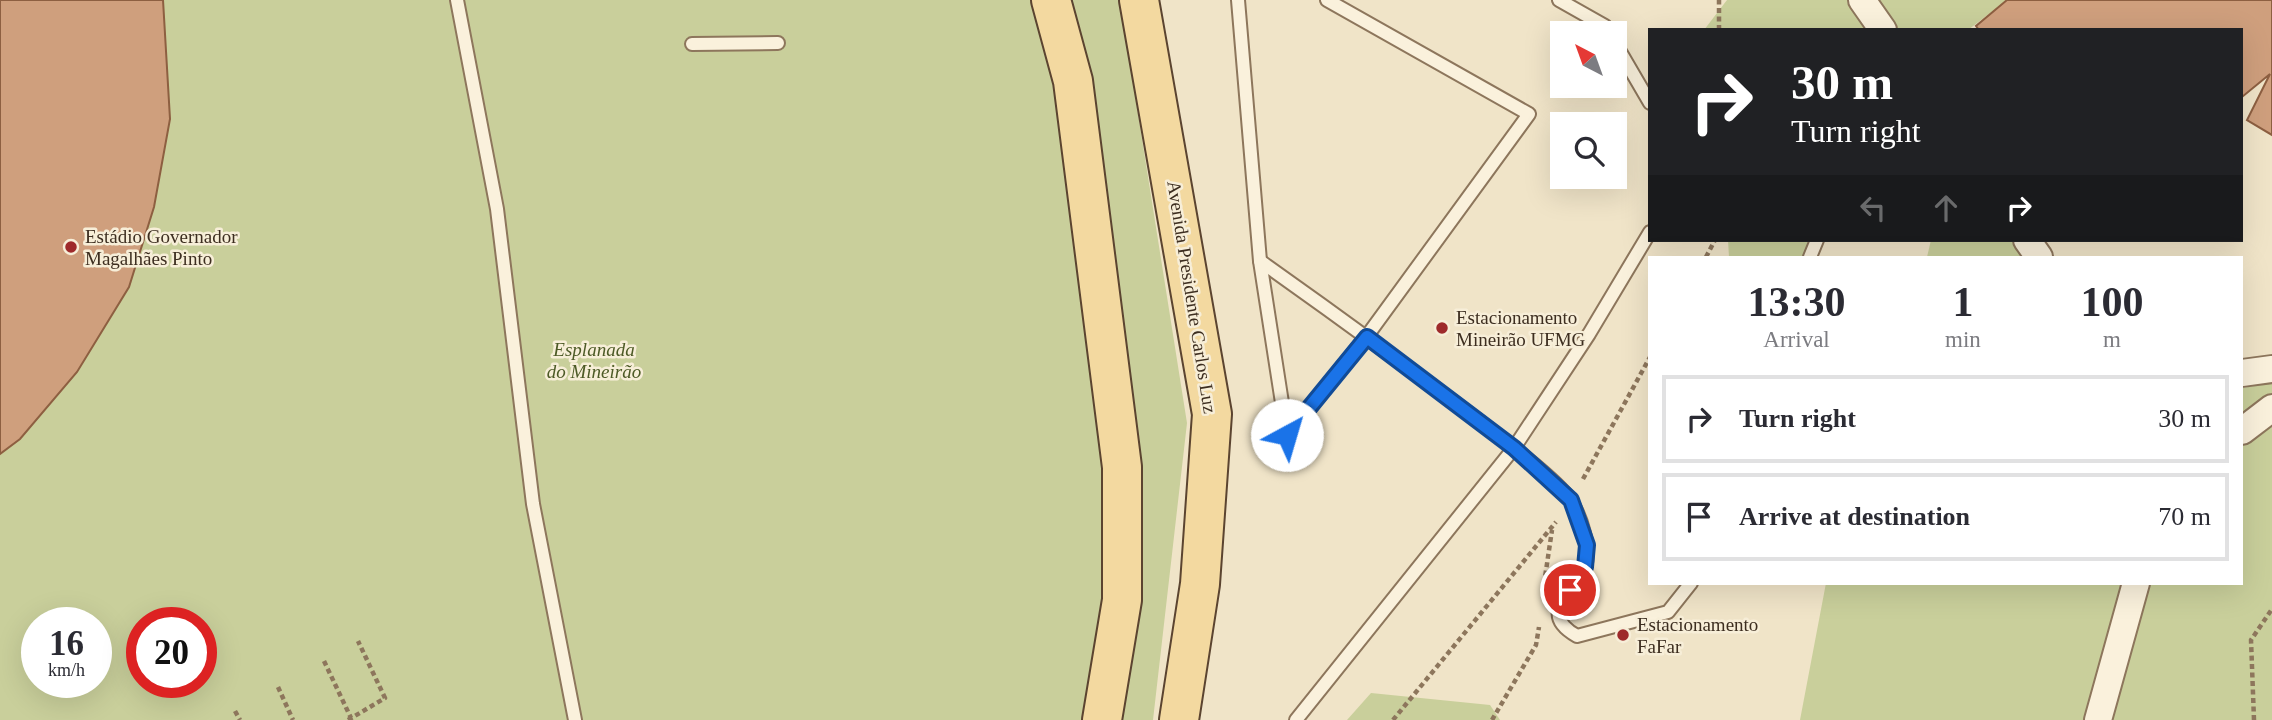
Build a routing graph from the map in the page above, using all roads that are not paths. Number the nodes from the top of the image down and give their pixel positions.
1 (457, 0) edge
2 (1051, 0) edge
3 (1139, 0) edge
4 (1238, 0) edge
5 (1327, 0) edge
6 (1559, 0) edge
7 (1862, 0) edge
8 (1596, 21) edge
9 (1882, 28) edge
10 (778, 43) dead end
11 (692, 44) dead end
12 (1628, 65) edge
13 (1648, 100) edge
14 (1648, 235) edge
15 (1260, 261) junction
16 (1367, 337) junction
17 (2272, 369) edge
18 (2243, 373) edge
19 (2272, 408) edge
20 (2243, 430) edge
21 (1514, 448) junction
22 (1689, 585) edge
23 (2135, 585) edge
24 (575, 720) edge
25 (1102, 720) edge
26 (1179, 720) edge
27 (1296, 720) edge
28 (2098, 720) edge

1 - 24 lane
2 - 25 main road
3 - 26 main road, Avenida Presidente Carlos Luz
4 - 15 lane
5 - 16 lane
6 - 8 lane
7 - 9 street
10 - 11 lane
12 - 13 lane
14 - 21 lane
15 - 16 lane
15 - 16 lane
16 - 21 lane
17 - 18 street
19 - 20 street
21 - 22 lane
21 - 27 lane
23 - 28 street

